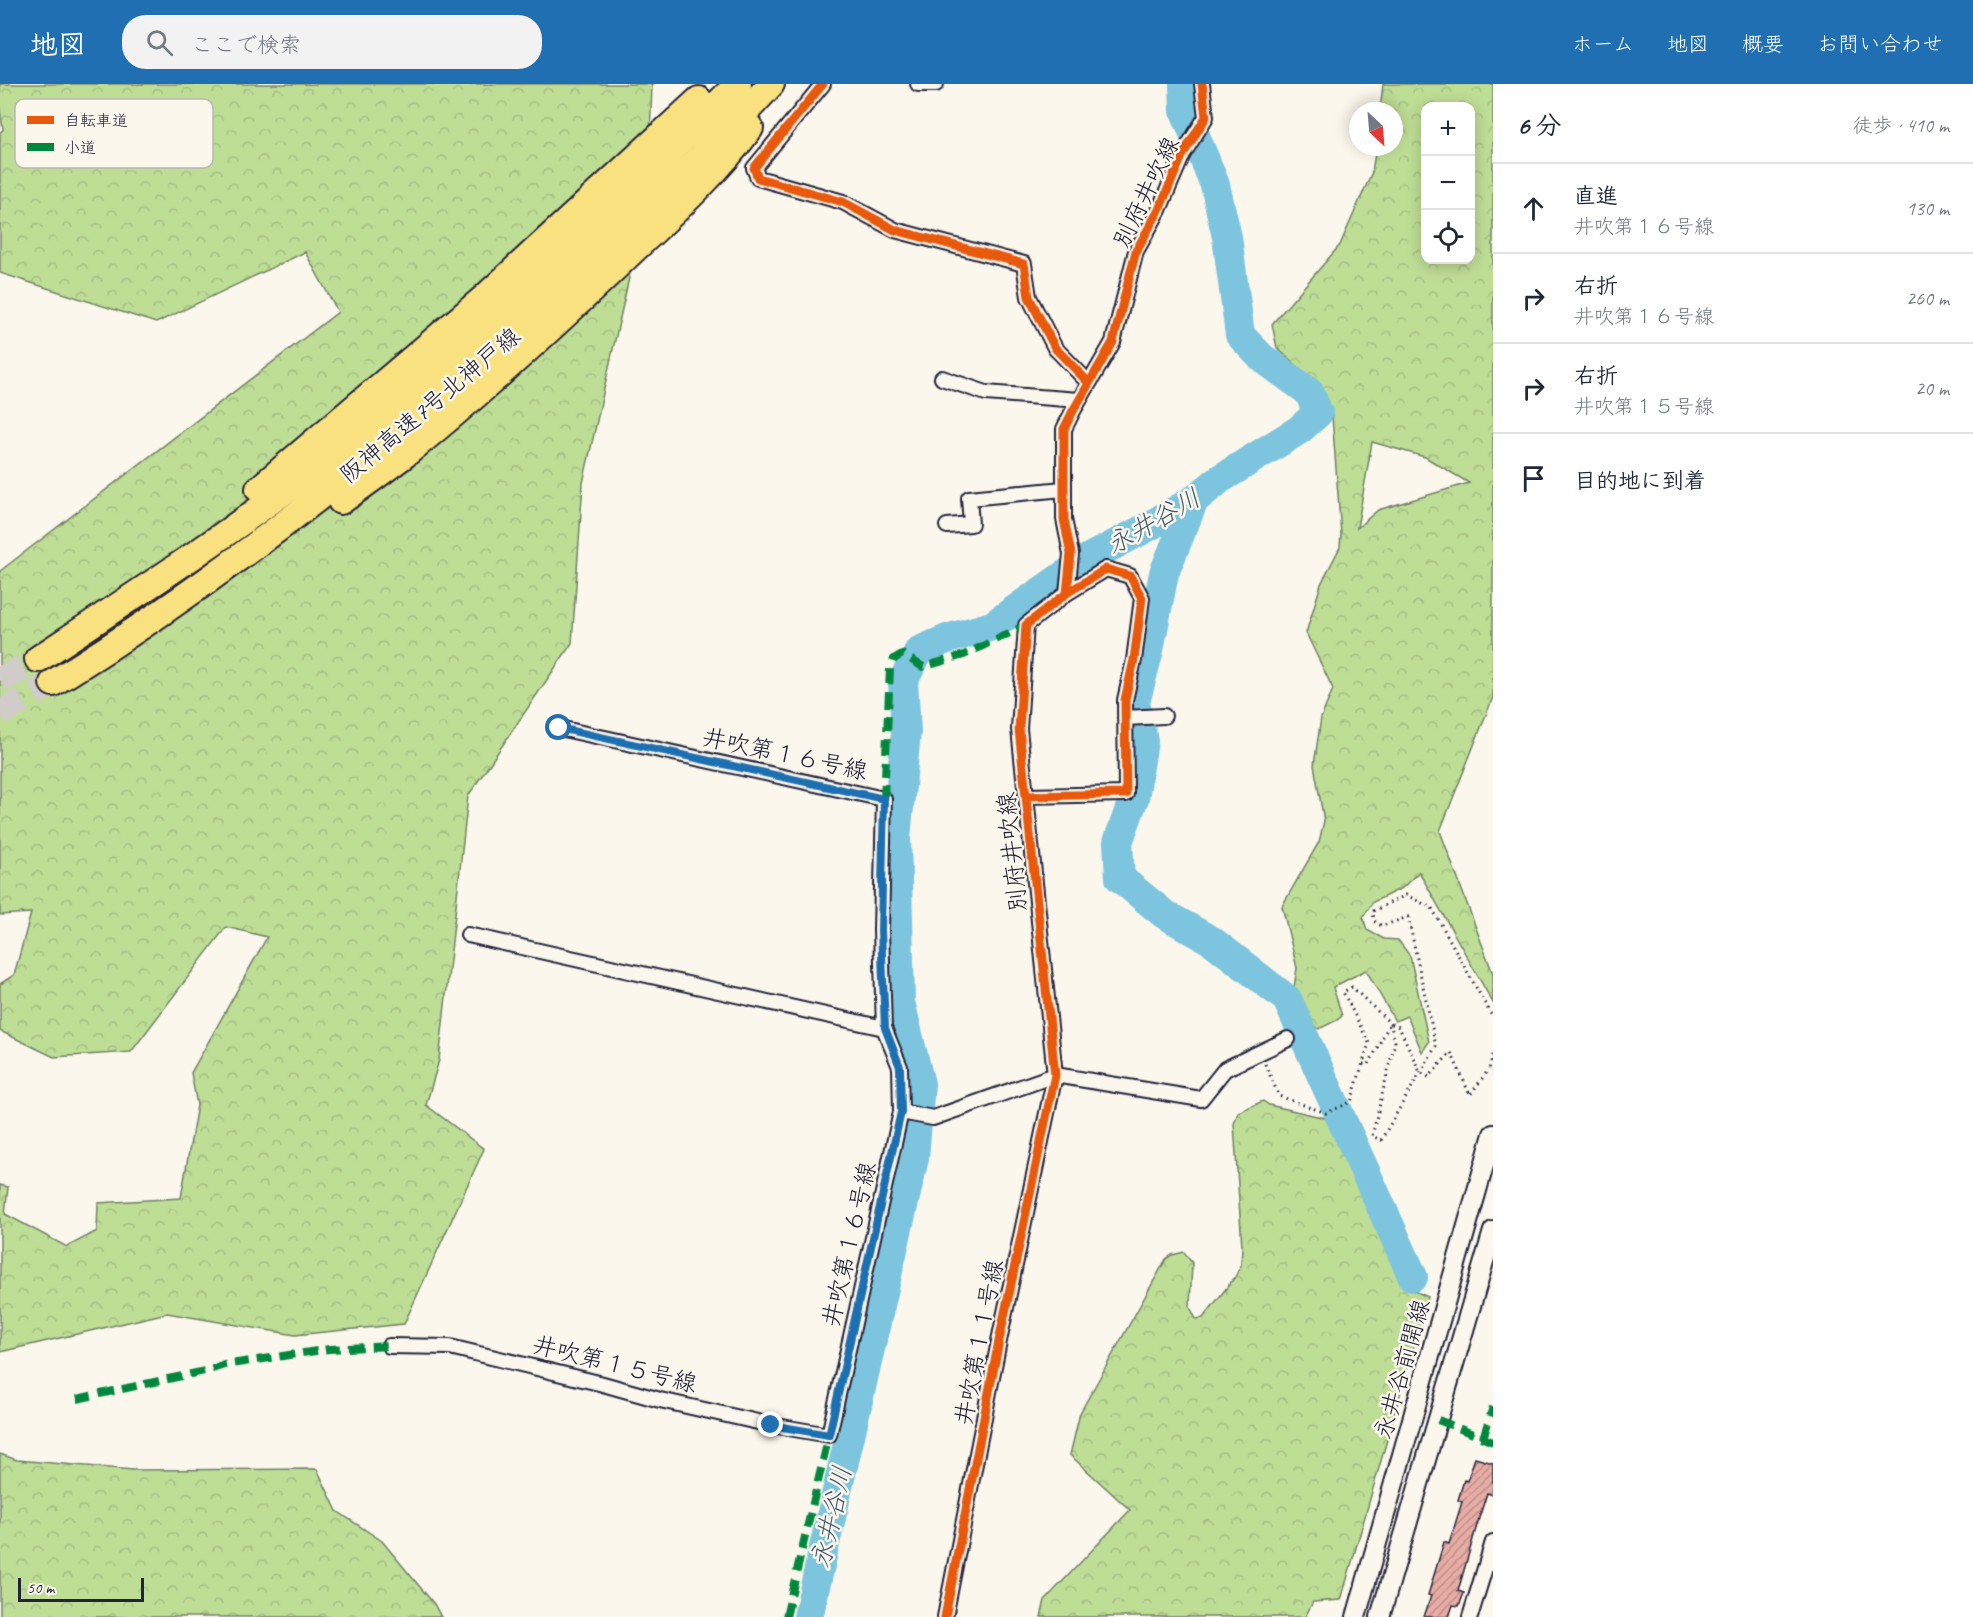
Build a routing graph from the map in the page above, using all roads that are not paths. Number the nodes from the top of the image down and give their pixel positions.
1 (719, 84) edge
2 (738, 84) edge
3 (771, 84) edge
4 (782, 84) edge
5 (823, 84) edge
6 (918, 84) edge
7 (936, 84) edge
8 (1202, 84) edge
9 (942, 378) dead end
10 (1089, 383) junction
11 (1079, 400) junction
12 (1063, 489) junction
13 (947, 526) dead end
14 (1068, 593) junction
15 (96, 621) junction
16 (113, 646) junction
17 (38, 659) tunnel mouth
18 (53, 683) tunnel mouth
19 (1164, 716) dead end
20 (1135, 718) junction
21 (559, 728) dead end
22 (1026, 796) junction
23 (468, 934) dead end
24 (885, 1028) junction
25 (1288, 1039) dead end
26 (1055, 1075) junction
27 (905, 1113) junction
28 (1493, 1134) edge
29 (1493, 1231) edge
30 (389, 1346) dead end
31 (829, 1435) joint
32 (1493, 1542) edge
33 (945, 1617) edge
34 (1356, 1617) edge
35 (1380, 1617) edge
36 (1470, 1617) edge

1 - 15 highway
2 - 15 highway, 阪神高速7号北神戸線
3 - 16 highway, 阪神高速7号北神戸線
4 - 16 highway
5 - 10 street
6 - 7 street
8 - 10 street, 別府井吹線
9 - 11 street
10 - 11 street, 別府井吹線
11 - 12 street, 別府井吹線
12 - 13 street
12 - 14 street, 別府井吹線
14 - 20 street
14 - 22 street, 別府井吹線
15 - 17 highway, 阪神高速7号北神戸線
16 - 18 highway, 阪神高速7号北神戸線
19 - 20 street
20 - 22 street
21 - 24 street, 井吹第１６号線
22 - 26 street, 別府井吹線
23 - 24 street
24 - 27 street, 井吹第１６号線
25 - 26 street
26 - 27 street
26 - 33 street, 井吹第１１号線
27 - 31 street, 井吹第１６号線
28 - 34 street, 永井谷前開線
29 - 35 street, 永井谷前開線
30 - 31 street, 井吹第１５号線
32 - 36 street

